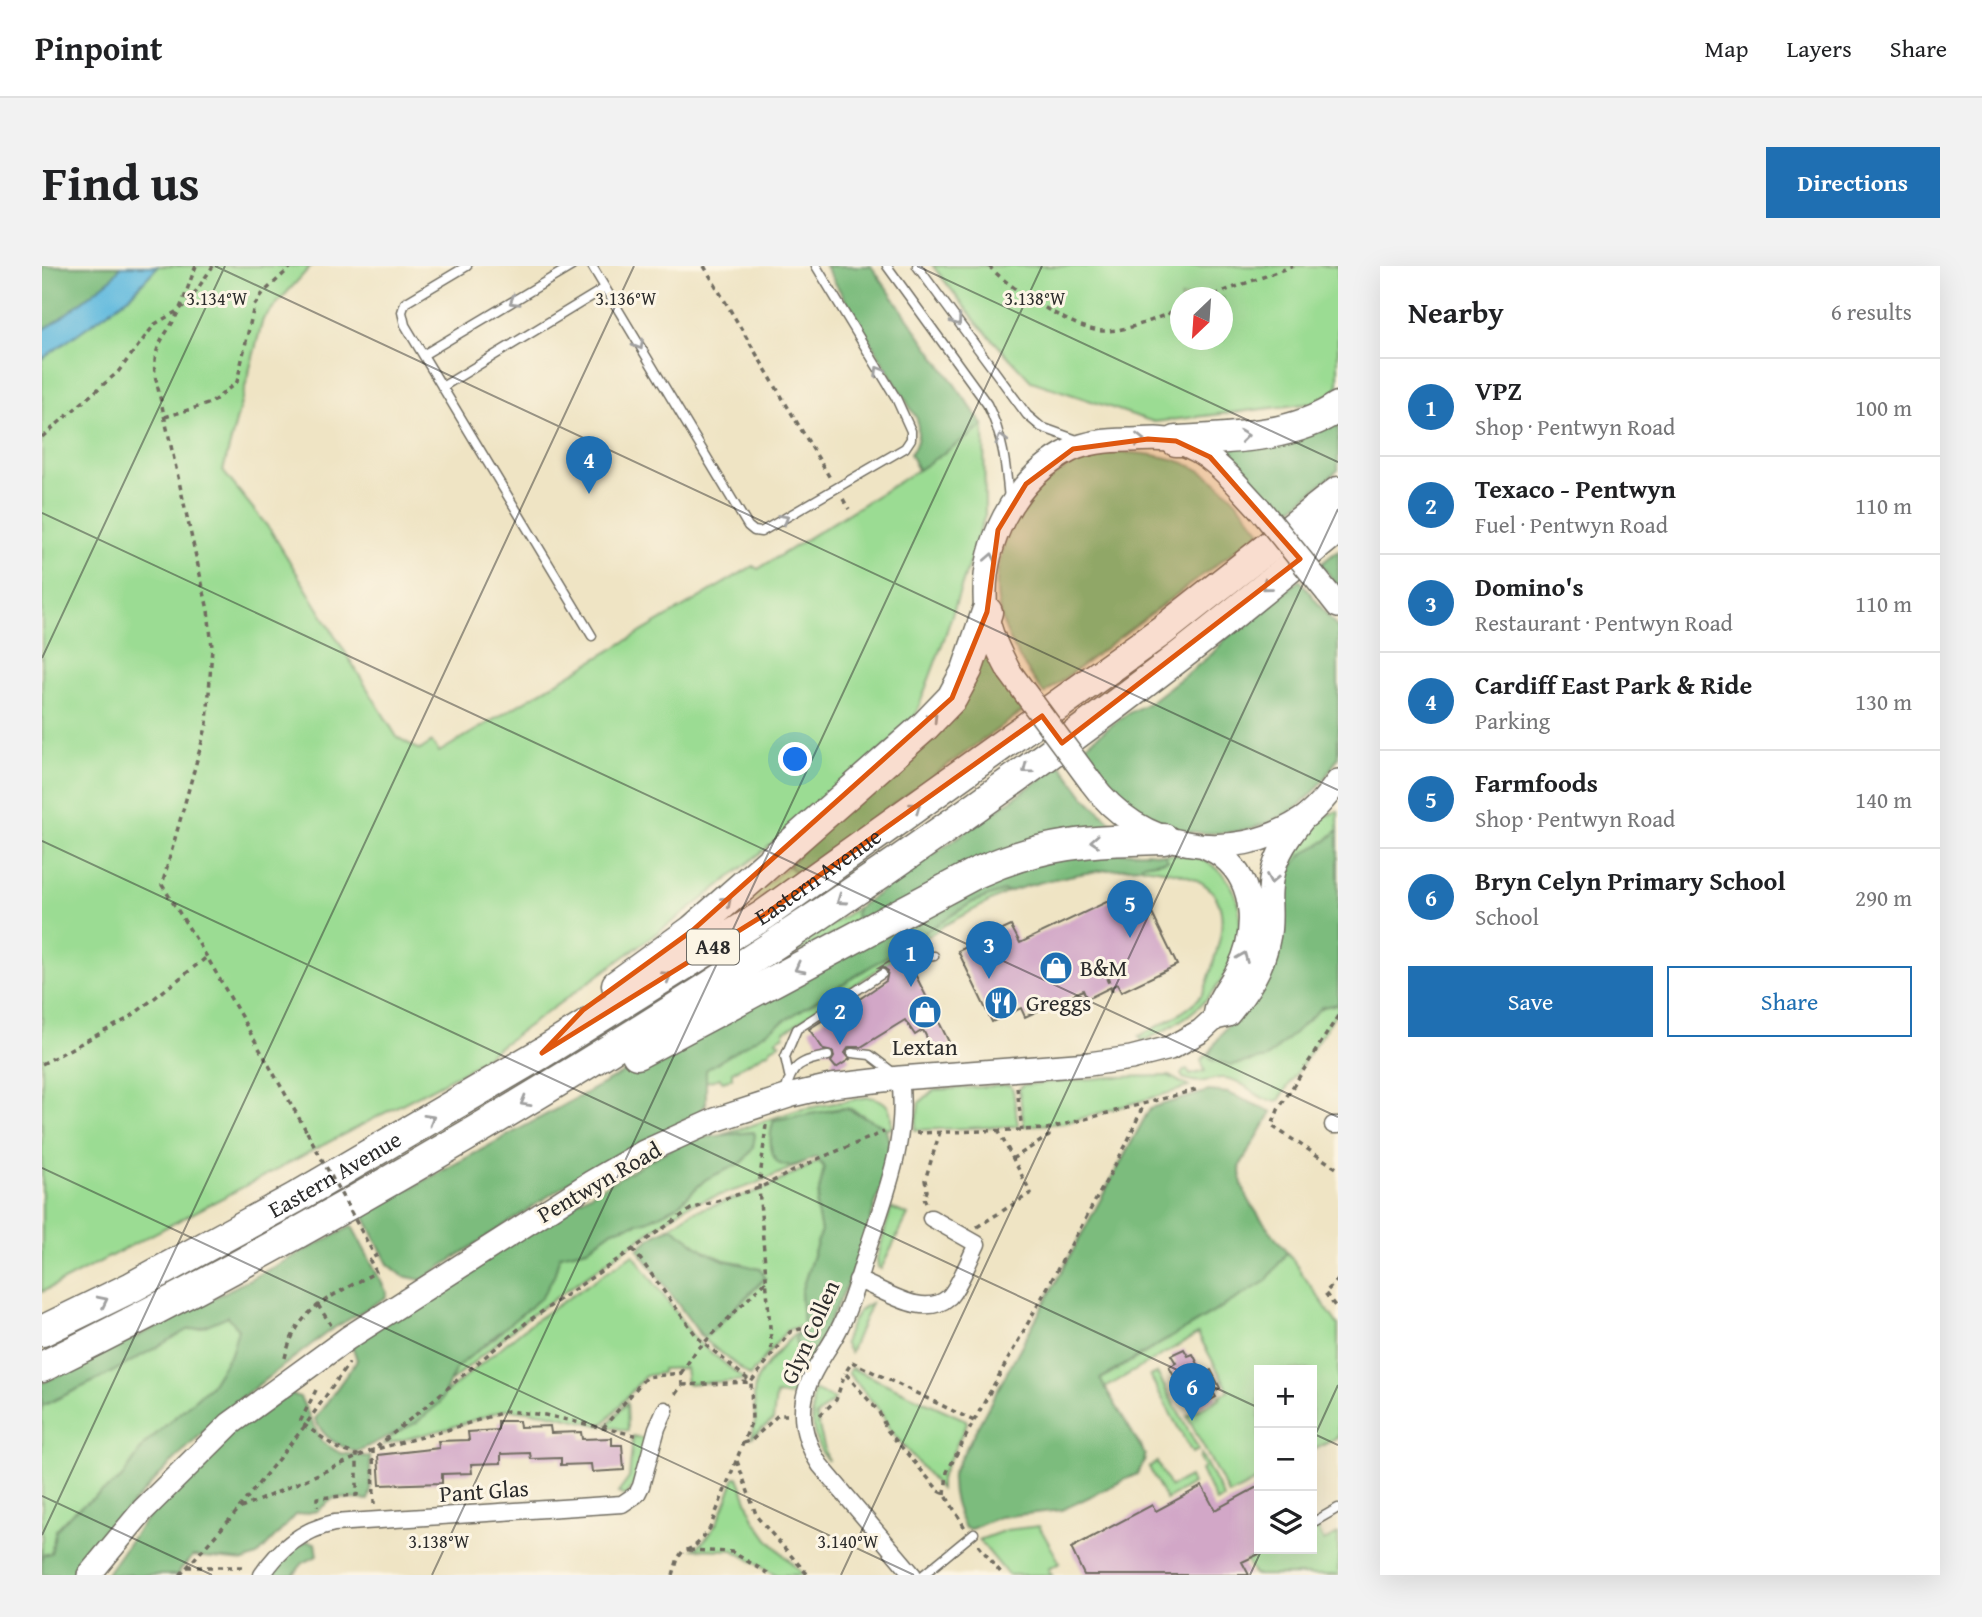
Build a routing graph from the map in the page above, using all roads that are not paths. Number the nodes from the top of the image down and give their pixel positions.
1 (467, 266) edge
2 (572, 266) edge
3 (592, 266) edge
4 (816, 266) edge
5 (887, 266) edge
6 (917, 266) edge
7 (605, 288) junction
8 (423, 355) junction
9 (442, 387) junction
10 (1338, 407) edge
11 (1176, 441) junction
12 (1105, 442) junction
13 (1338, 492) edge
14 (1010, 507) junction
15 (1338, 528) edge
16 (1332, 599) edge
17 (986, 612) junction
18 (592, 636) dead end
19 (1338, 781) edge
20 (1330, 799) edge
21 (1303, 820) junction
22 (1164, 839) junction
23 (1204, 846) junction
24 (934, 956) dead end
25 (908, 960) dead end
26 (882, 974) dead end
27 (1215, 1018) junction
28 (542, 1053) junction
29 (852, 1053) dead end
30 (828, 1056) dead end
31 (789, 1075) junction
32 (900, 1078) junction
33 (558, 1082) junction
34 (784, 1098) junction
35 (931, 1218) dead end
36 (858, 1280) junction
37 (42, 1331) edge
38 (42, 1367) edge
39 (665, 1410) dead end
40 (1338, 1508) edge
41 (1317, 1520) edge
42 (972, 1534) road end
43 (89, 1575) edge
44 (262, 1575) edge
45 (913, 1575) edge
46 (923, 1575) edge

1 - 8 lane
2 -> 8 lane
3 - 7 lane
7 -> 4 lane
14 -> 5 lane
6 -> 12 lane
7 - 9 lane
8 - 9 lane
9 - 18 lane
11 -> 10 highway
12 -> 11 street
11 - 16 street, bridge
12 - 14 street
28 -> 13 highway, Eastern Avenue / A48
17 -> 14 street
15 -> 33 highway, Eastern Avenue / A48
17 - 22 street, bridge
28 -> 17 highway
19 - 20 street
20 - 21 street
21 - 23 street
21 -> 27 street, Pentwyn Road
22 - 23 street
22 -> 33 highway
27 -> 23 street, Pentwyn Road
24 - 25 lane
26 - 31 lane
27 - 32 street, Pentwyn Road
37 -> 28 highway, Eastern Avenue / A48
29 - 32 lane
30 - 31 lane
31 - 34 lane
32 - 34 street, Pentwyn Road
32 - 36 street, Glyn Collen
33 -> 38 highway, Eastern Avenue / A48
34 - 43 street, Pentwyn Road
35 - 36 street, Glyn Collen
36 - 45 street, Glyn Collen
39 - 44 street, Pant Glas
40 - 41 lane
42 - 46 lane

